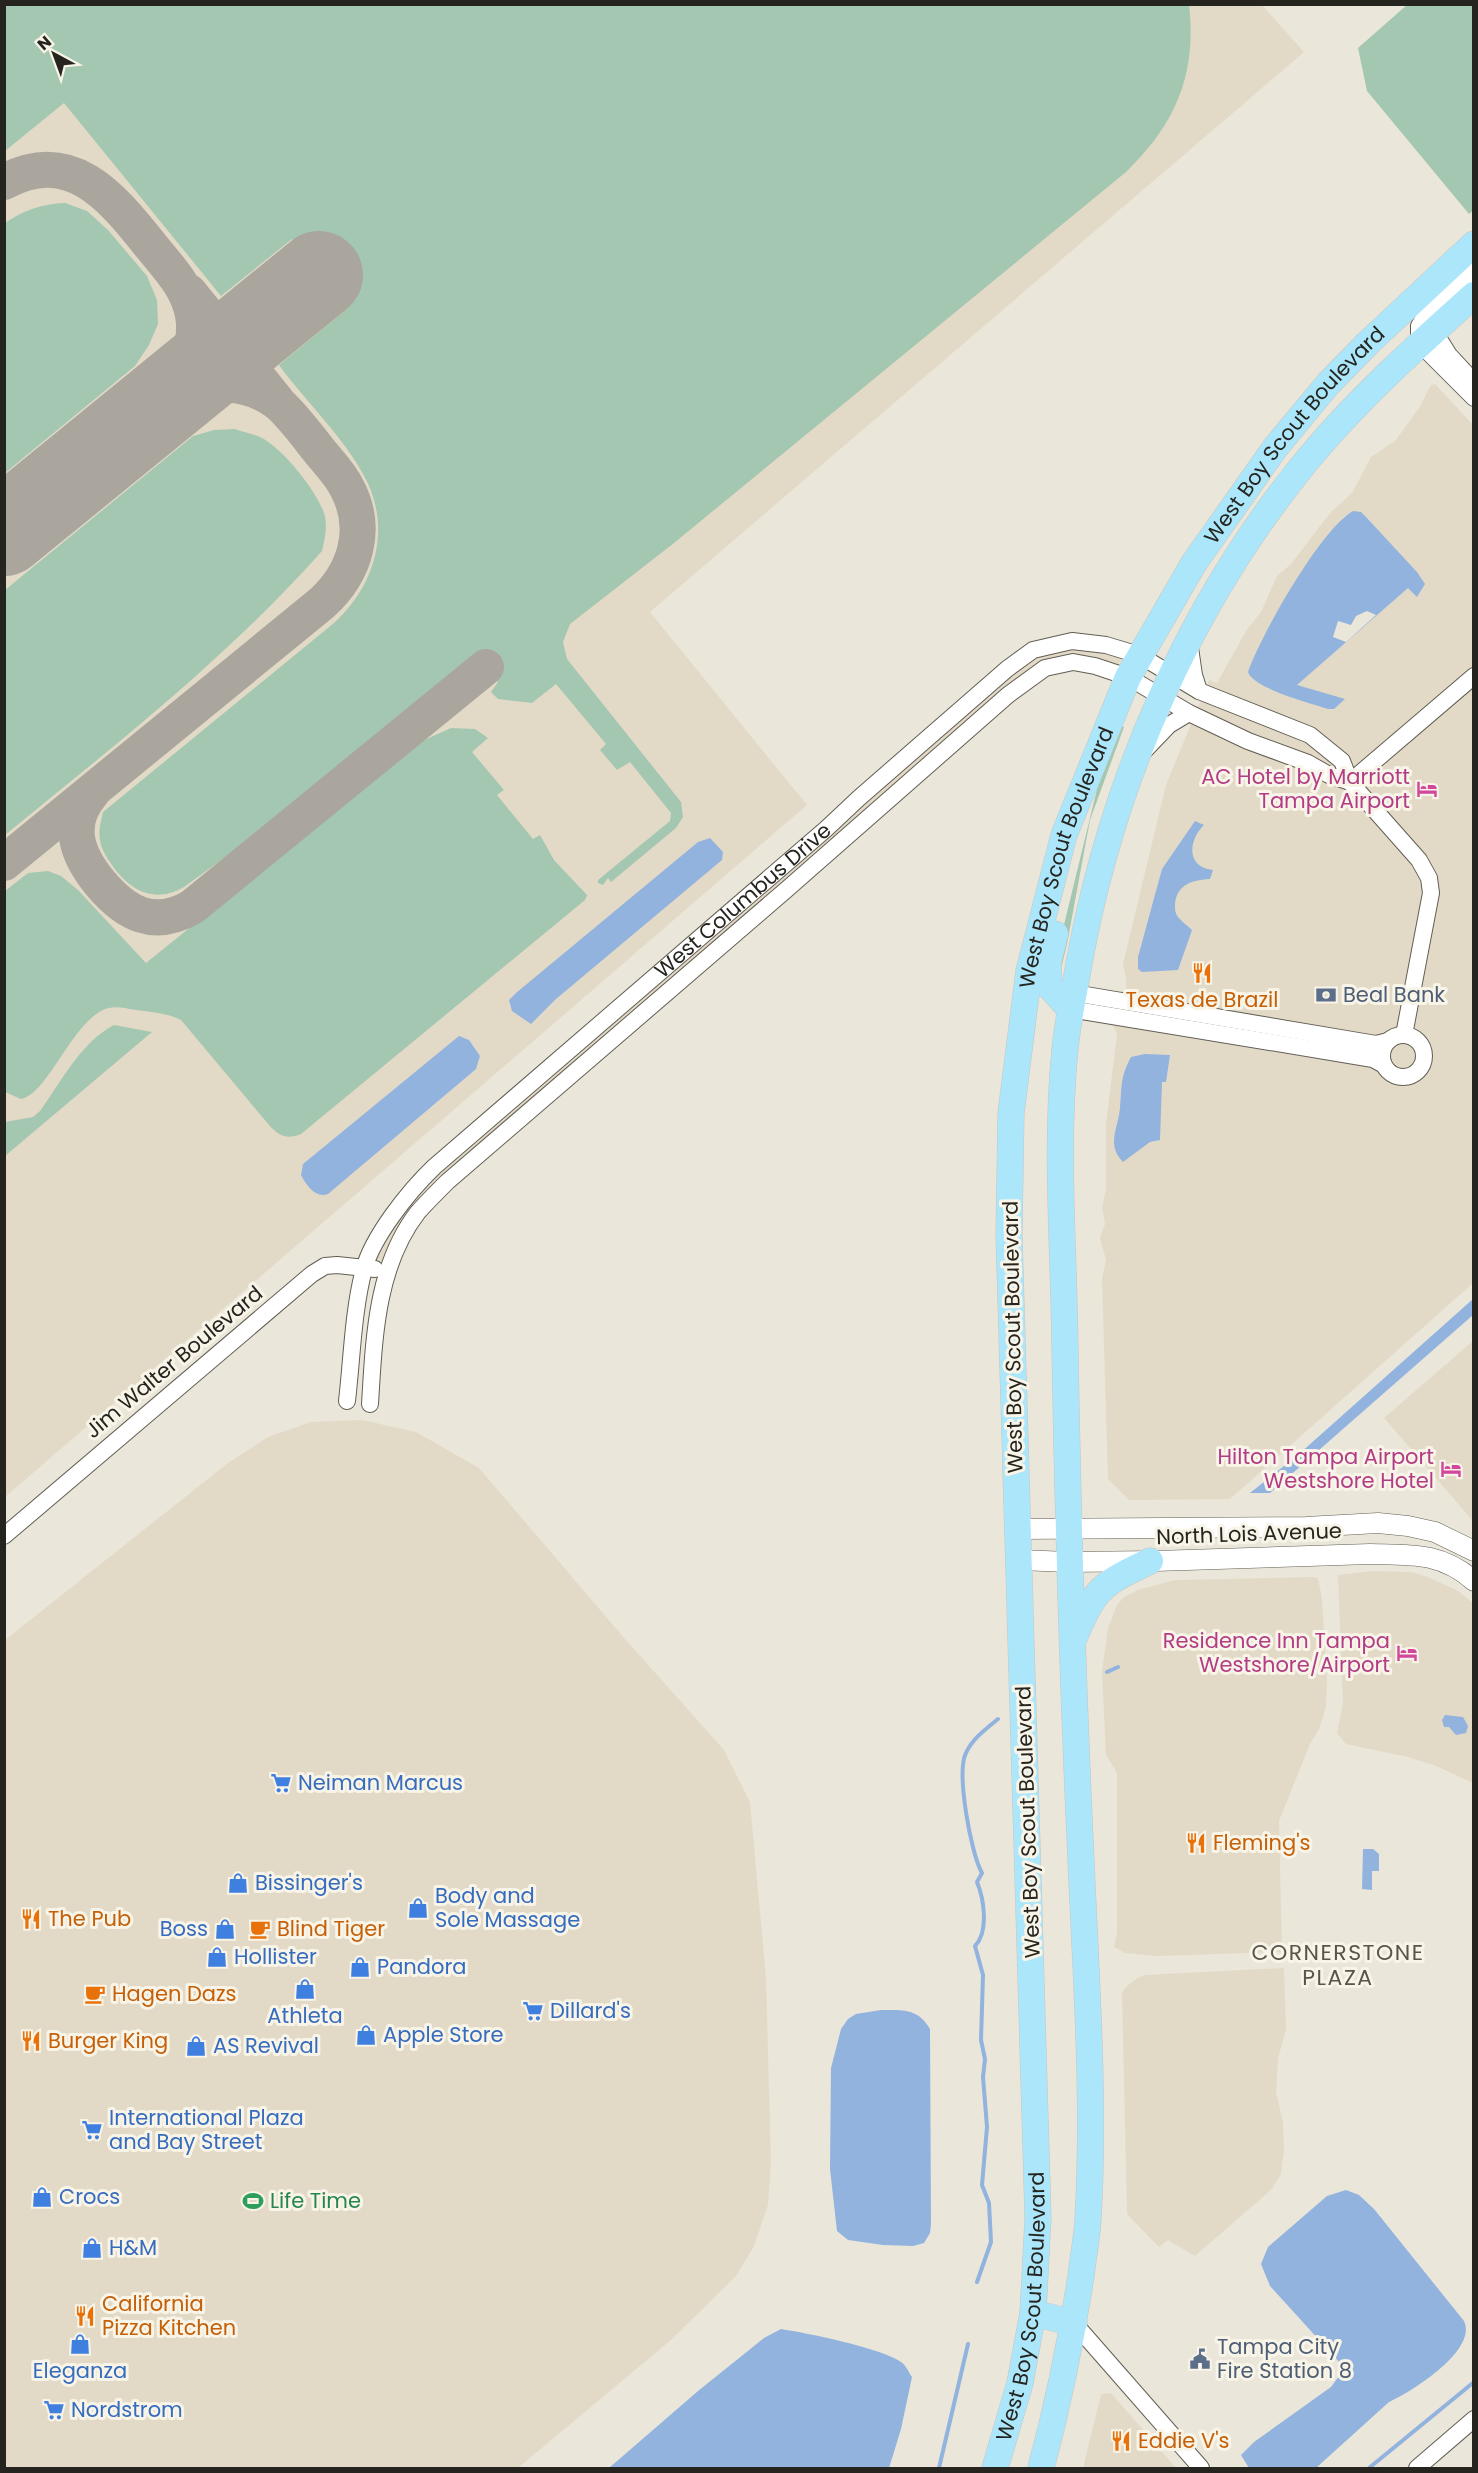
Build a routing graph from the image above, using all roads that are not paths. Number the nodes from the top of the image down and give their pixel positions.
1 (1473, 244) edge
2 (1473, 270) edge
3 (1473, 295) edge
4 (1426, 337) junction
5 (1473, 382) edge
6 (1473, 398) edge
7 (1189, 641) junction
8 (1133, 666) junction
9 (1473, 676) edge
10 (1166, 686) junction
11 (1199, 692) junction
12 (1189, 713) junction
13 (1137, 759) junction
14 (1350, 782) junction
15 (1081, 794) junction
16 (1072, 1001) junction
17 (1234, 1019) junction
18 (1404, 1035) junction
19 (1244, 1038) junction
20 (1388, 1041) junction
21 (1384, 1065) junction
22 (365, 1266) junction
23 (387, 1272) junction
24 (347, 1401) dead end
25 (370, 1404) dead end
26 (1067, 1528) junction
27 (1018, 1529) junction
28 (4, 1536) edge
29 (1473, 1551) edge
30 (1020, 1560) junction
31 (1150, 1561) junction
32 (1068, 1562) junction
33 (1473, 1581) edge
34 (1071, 1644) junction
35 (1033, 2313) junction
36 (1074, 2323) junction
37 (1473, 2419) edge
38 (995, 2469) edge
39 (1041, 2469) edge
40 (1201, 2469) edge
41 (1417, 2469) edge

1 - 8 main road, West Boy Scout Boulevard
2 - 4 street
3 - 4 main road
4 - 5 street
4 - 6 street
4 - 7 main road, West Boy Scout Boulevard
7 - 10 main road, West Boy Scout Boulevard
7 - 11 street
8 - 10 street, West Columbus Drive
8 - 10 street, West Columbus Drive
8 - 15 main road, West Boy Scout Boulevard
8 - 22 street, West Columbus Drive
8 - 23 street, West Columbus Drive
9 - 14 street
10 - 11 street
10 - 12 street
10 - 13 main road, West Boy Scout Boulevard
11 - 14 street
12 - 13 street
12 - 14 street
13 - 16 main road, West Boy Scout Boulevard
14 - 18 street
15 - 16 main road
15 - 27 main road, West Boy Scout Boulevard
16 - 17 street
16 - 19 street
16 - 26 main road, West Boy Scout Boulevard
17 - 19 street
17 - 20 street
18 - 20 street
18 - 21 street
19 - 21 street
20 - 21 street
22 - 23 street, Jim Walter Boulevard
22 - 24 street, West Columbus Drive
22 - 28 street, Jim Walter Boulevard
23 - 25 street, West Columbus Drive
26 - 27 street, North Lois Avenue
26 - 29 street, North Lois Avenue
26 - 32 main road, West Boy Scout Boulevard
27 - 30 main road, West Boy Scout Boulevard
30 - 32 street, North Lois Avenue
30 - 35 main road, West Boy Scout Boulevard
31 - 32 street, North Lois Avenue
31 - 33 street, North Lois Avenue
31 - 34 main road
32 - 34 main road, West Boy Scout Boulevard
34 - 36 main road, West Boy Scout Boulevard
35 - 36 main road
35 - 38 main road, West Boy Scout Boulevard
36 - 39 main road, West Boy Scout Boulevard
36 - 40 street
37 - 41 street

